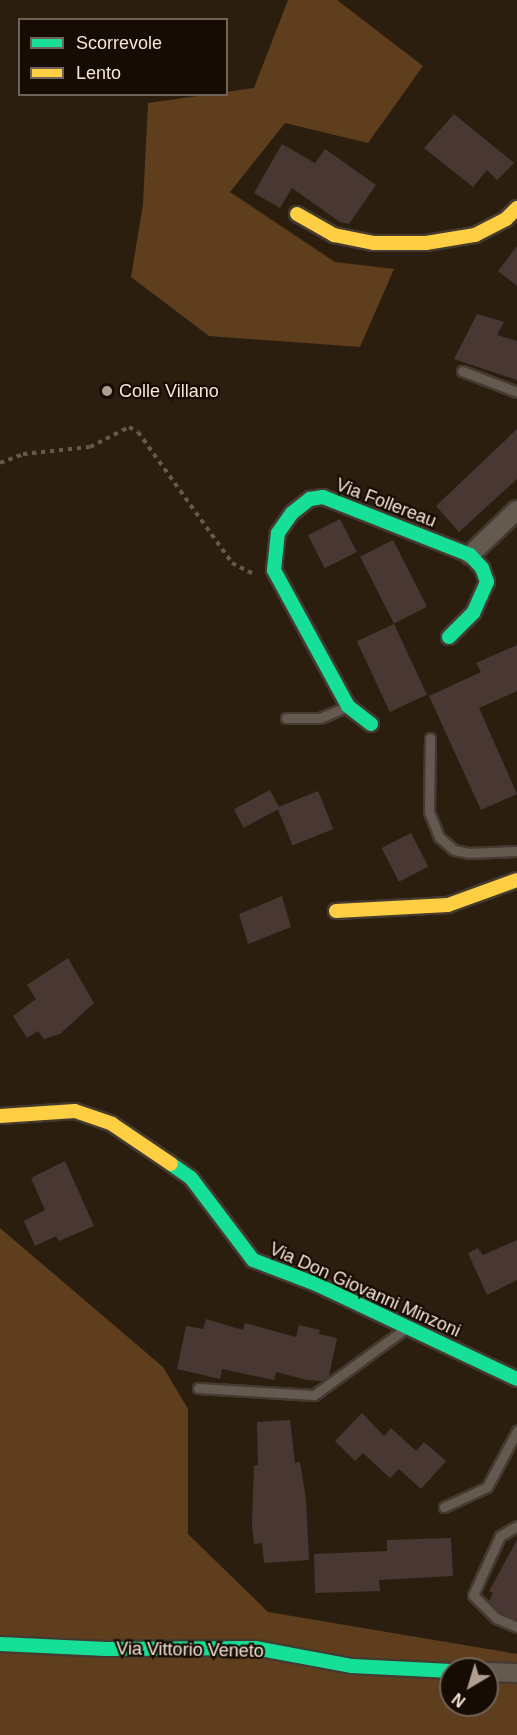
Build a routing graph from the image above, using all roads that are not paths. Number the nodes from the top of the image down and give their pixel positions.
1 (517, 208) edge
2 (297, 214) dead end
3 (462, 371) dead end
4 (517, 392) edge
5 (517, 510) edge
6 (470, 555) junction
7 (449, 637) dead end
8 (348, 706) junction
9 (286, 718) dead end
10 (371, 724) dead end
11 (430, 738) dead end
12 (517, 851) edge
13 (517, 880) edge
14 (336, 911) dead end
15 (0, 1116) edge
16 (407, 1328) junction
17 (517, 1378) edge
18 (198, 1388) dead end
19 (517, 1431) edge
20 (444, 1507) dead end
21 (517, 1526) edge
22 (517, 1627) edge
23 (0, 1644) edge
24 (439, 1670) edge
25 (499, 1673) edge
26 (517, 1674) edge

1 - 2 street
3 - 4 lane
5 - 6 street
6 - 7 street
6 - 8 street, Via Follereau
8 - 9 lane
8 - 10 street
11 - 12 lane
13 - 14 street
15 - 16 street, Via Don Giovanni Minzoni
16 - 17 street, Via Don Giovanni Minzoni
16 - 18 lane
19 - 20 lane
21 - 22 lane
23 - 24 street, Via Vittorio Veneto
25 - 26 street

